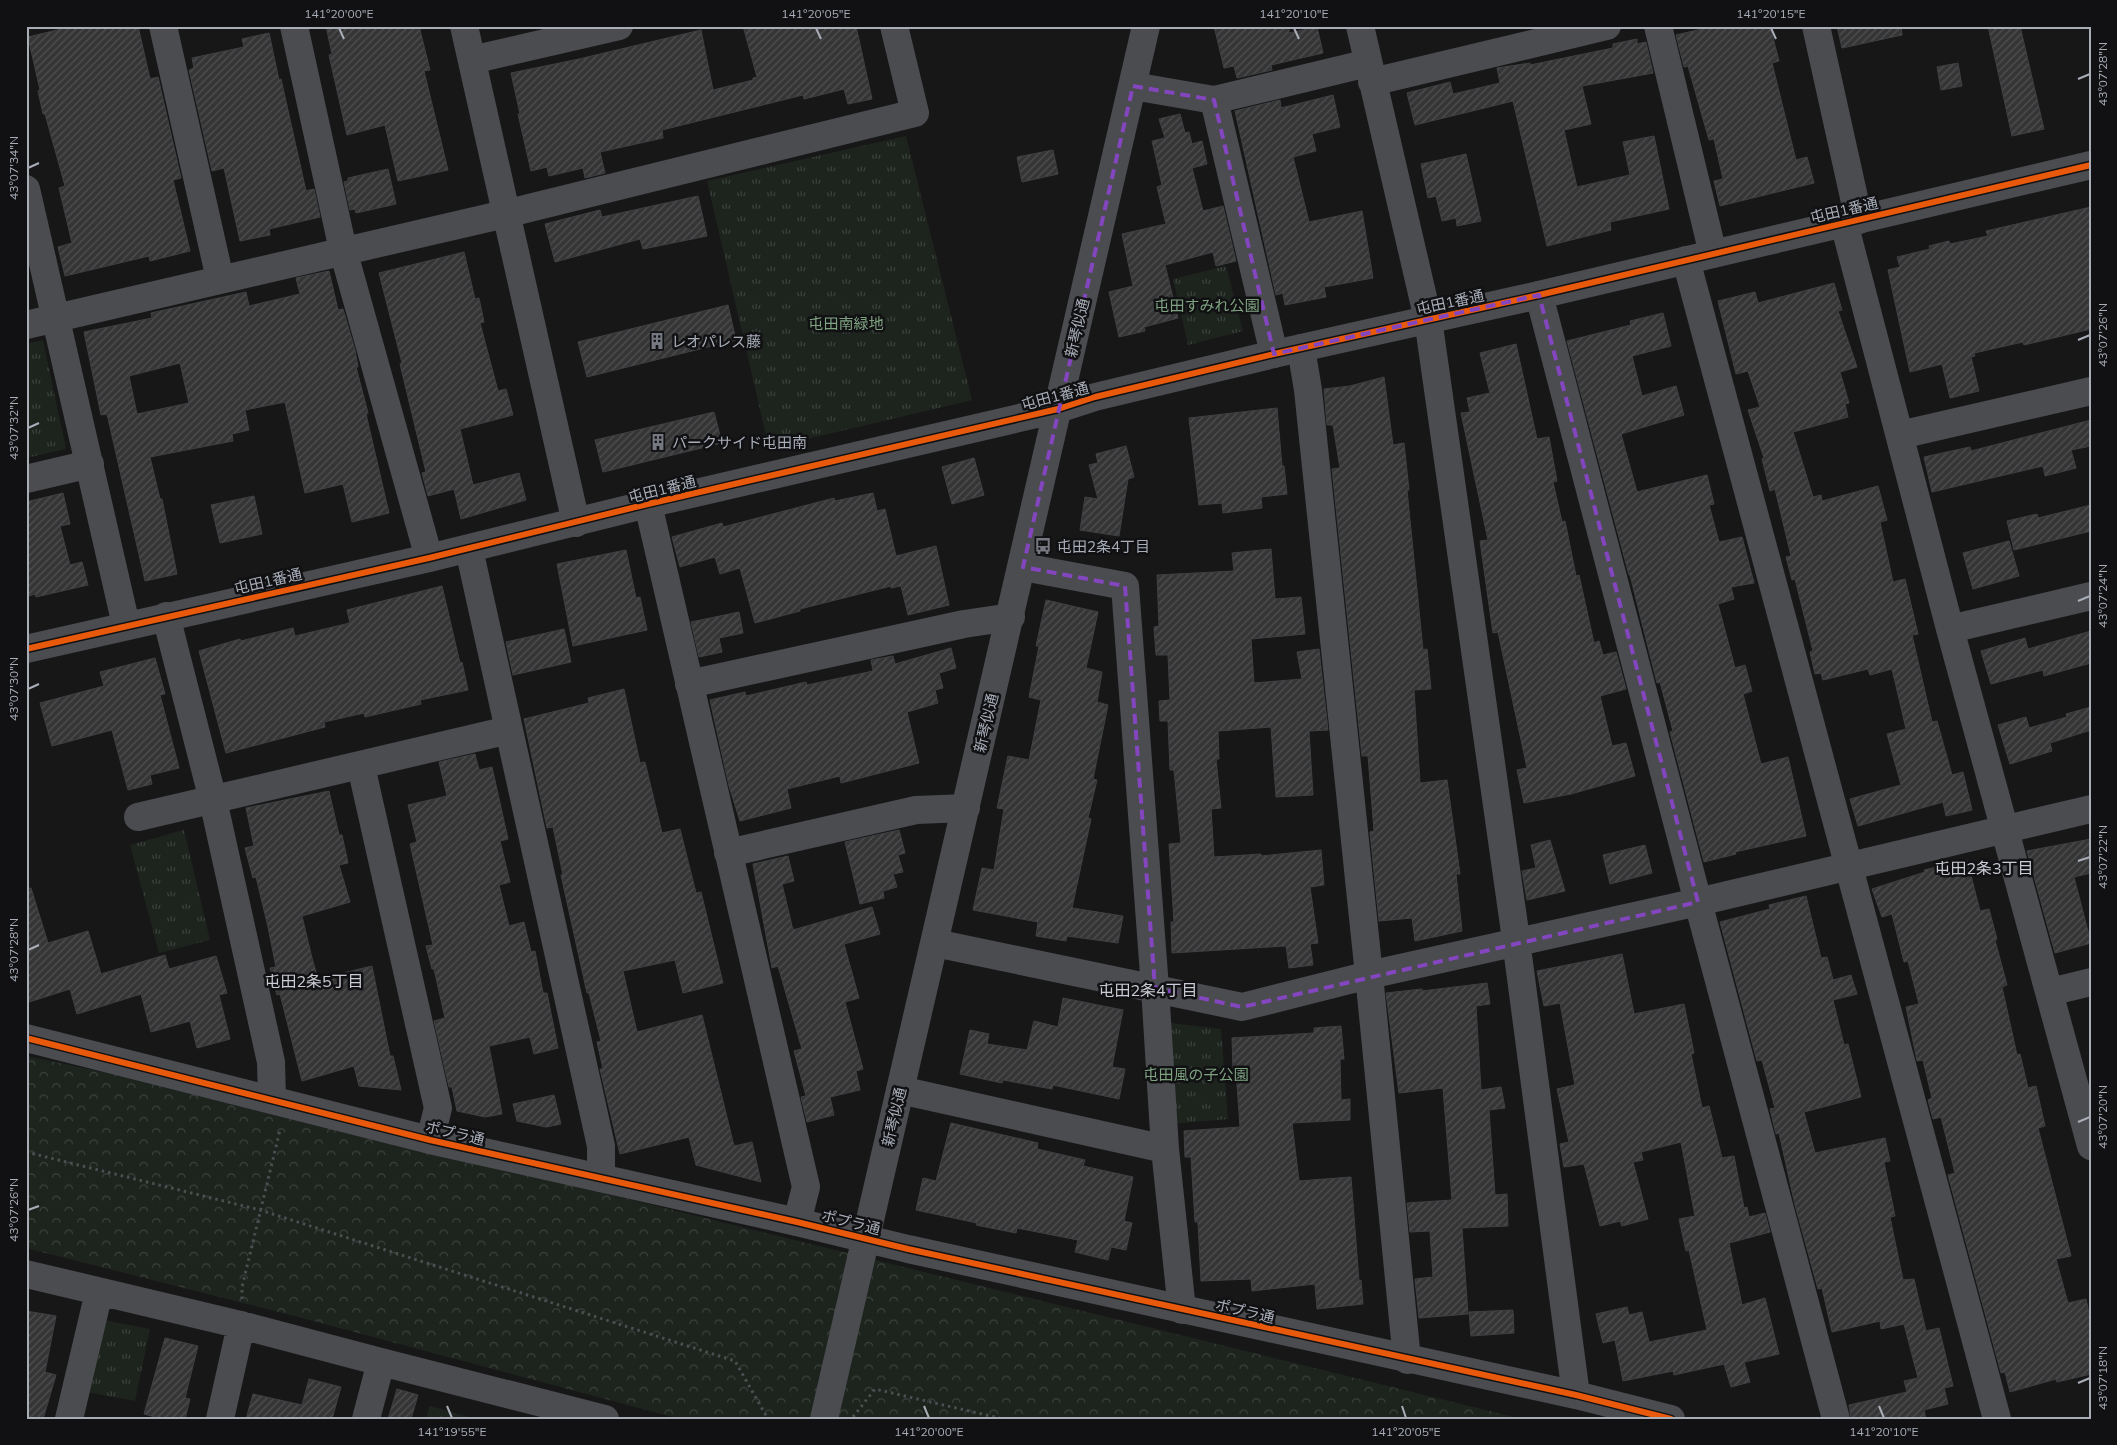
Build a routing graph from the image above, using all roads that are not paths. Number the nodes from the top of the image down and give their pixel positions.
1 (163, 26) edge
2 (294, 26) edge
3 (464, 26) edge
4 (619, 26) edge
5 (894, 26) edge
6 (1146, 26) edge
7 (1360, 26) edge
8 (1607, 26) edge
9 (1658, 26) edge
10 (1816, 26) edge
11 (472, 60) junction
12 (1370, 72) junction
13 (1133, 86) junction
14 (1214, 100) junction
15 (2091, 165) edge
16 (26, 189) edge
17 (505, 214) junction
18 (1852, 221) junction
19 (343, 250) junction
20 (1713, 254) junction
21 (1686, 260) junction
22 (220, 279) junction
23 (1539, 295) junction
24 (56, 318) junction
25 (1428, 319) junction
26 (26, 325) edge
27 (1301, 348) junction
28 (1274, 354) junction
29 (2091, 391) edge
30 (1058, 410) junction
31 (1900, 435) junction
32 (90, 464) junction
33 (26, 480) edge
34 (648, 504) junction
35 (576, 524) junction
36 (469, 548) junction
37 (429, 558) junction
38 (1023, 567) junction
39 (2091, 596) edge
40 (166, 616) junction
41 (1011, 617) junction
42 (126, 625) junction
43 (1950, 629) junction
44 (26, 649) edge
45 (689, 684) junction
46 (510, 730) junction
47 (361, 766) junction
48 (213, 800) junction
49 (966, 808) junction
50 (2091, 809) edge
51 (138, 817) dead end
52 (2006, 829) junction
53 (728, 853) junction
54 (1848, 865) junction
55 (1698, 902) junction
56 (935, 943) junction
57 (1516, 943) junction
58 (1369, 975) junction
59 (2091, 982) edge
60 (1155, 988) junction
61 (2050, 992) junction
62 (26, 1038) edge
63 (900, 1090) junction
64 (272, 1099) junction
65 (430, 1140) junction
66 (2091, 1146) edge
67 (1165, 1149) junction
68 (601, 1178) junction
69 (797, 1222) junction
70 (866, 1239) junction
71 (26, 1274) edge
72 (99, 1292) junction
73 (1182, 1310) junction
74 (241, 1325) junction
75 (1407, 1360) junction
76 (380, 1362) junction
77 (1576, 1395) junction
78 (69, 1419) edge
79 (220, 1419) edge
80 (366, 1419) edge
81 (605, 1419) edge
82 (824, 1419) edge
83 (1671, 1419) edge
84 (1836, 1419) edge
85 (1997, 1419) edge

1 - 22 street
2 - 19 street
3 - 11 street
4 - 11 street
5 - 17 street
6 - 13 street, 新琴似通
7 - 12 street
8 - 12 street
9 - 20 street
10 - 18 street
11 - 17 street
12 - 14 street
12 - 25 street
13 - 14 street
13 - 30 street, 新琴似通
14 - 28 street
15 - 18 street, 屯田1番通
16 - 24 street
17 - 19 street
17 - 35 street
18 - 20 street, 屯田1番通
18 - 31 street
19 - 22 street
19 - 37 street
20 - 21 street, 屯田1番通
21 - 23 street, 屯田1番通
21 - 54 street
22 - 24 street
23 - 25 street, 屯田1番通
23 - 55 street
24 - 26 street
24 - 32 street
25 - 27 street, 屯田1番通
25 - 57 street
27 - 28 street, 屯田1番通
27 - 58 street
28 - 30 street, 屯田1番通
29 - 31 street
30 - 34 street, 屯田1番通
30 - 38 street, 新琴似通
31 - 43 street
32 - 33 street
32 - 42 street
34 - 35 street, 屯田1番通
34 - 45 street
35 - 36 street, 屯田1番通
36 - 37 street, 屯田1番通
36 - 46 street
37 - 40 street, 屯田1番通
38 - 41 street, 新琴似通
38 - 60 street
39 - 43 street
40 - 42 street, 屯田1番通
40 - 48 street
41 - 45 street
41 - 49 street, 新琴似通
42 - 44 street, 屯田1番通
43 - 52 street
45 - 53 street
46 - 47 street
46 - 68 street
47 - 48 street
47 - 65 street
48 - 51 street
48 - 64 street
49 - 53 street
49 - 56 street, 新琴似通
50 - 52 street
52 - 54 street
52 - 61 street
53 - 69 street
54 - 55 street
54 - 85 street
55 - 57 street
55 - 84 street
56 - 60 street
56 - 63 street, 新琴似通
57 - 58 street
57 - 77 street
58 - 60 street
58 - 75 street
59 - 61 street
60 - 67 street
61 - 66 street
62 - 64 street, ポプラ通
63 - 67 street
63 - 70 street, 新琴似通
64 - 65 street, ポプラ通
65 - 68 street, ポプラ通
67 - 73 street
68 - 69 street, ポプラ通
69 - 70 street, ポプラ通
70 - 73 street, ポプラ通
70 - 82 street, 新琴似通
71 - 72 street
72 - 74 street
72 - 78 street
73 - 75 street, ポプラ通
74 - 76 street
74 - 79 street
75 - 77 street, ポプラ通
76 - 80 street
76 - 81 street
77 - 83 street, ポプラ通

